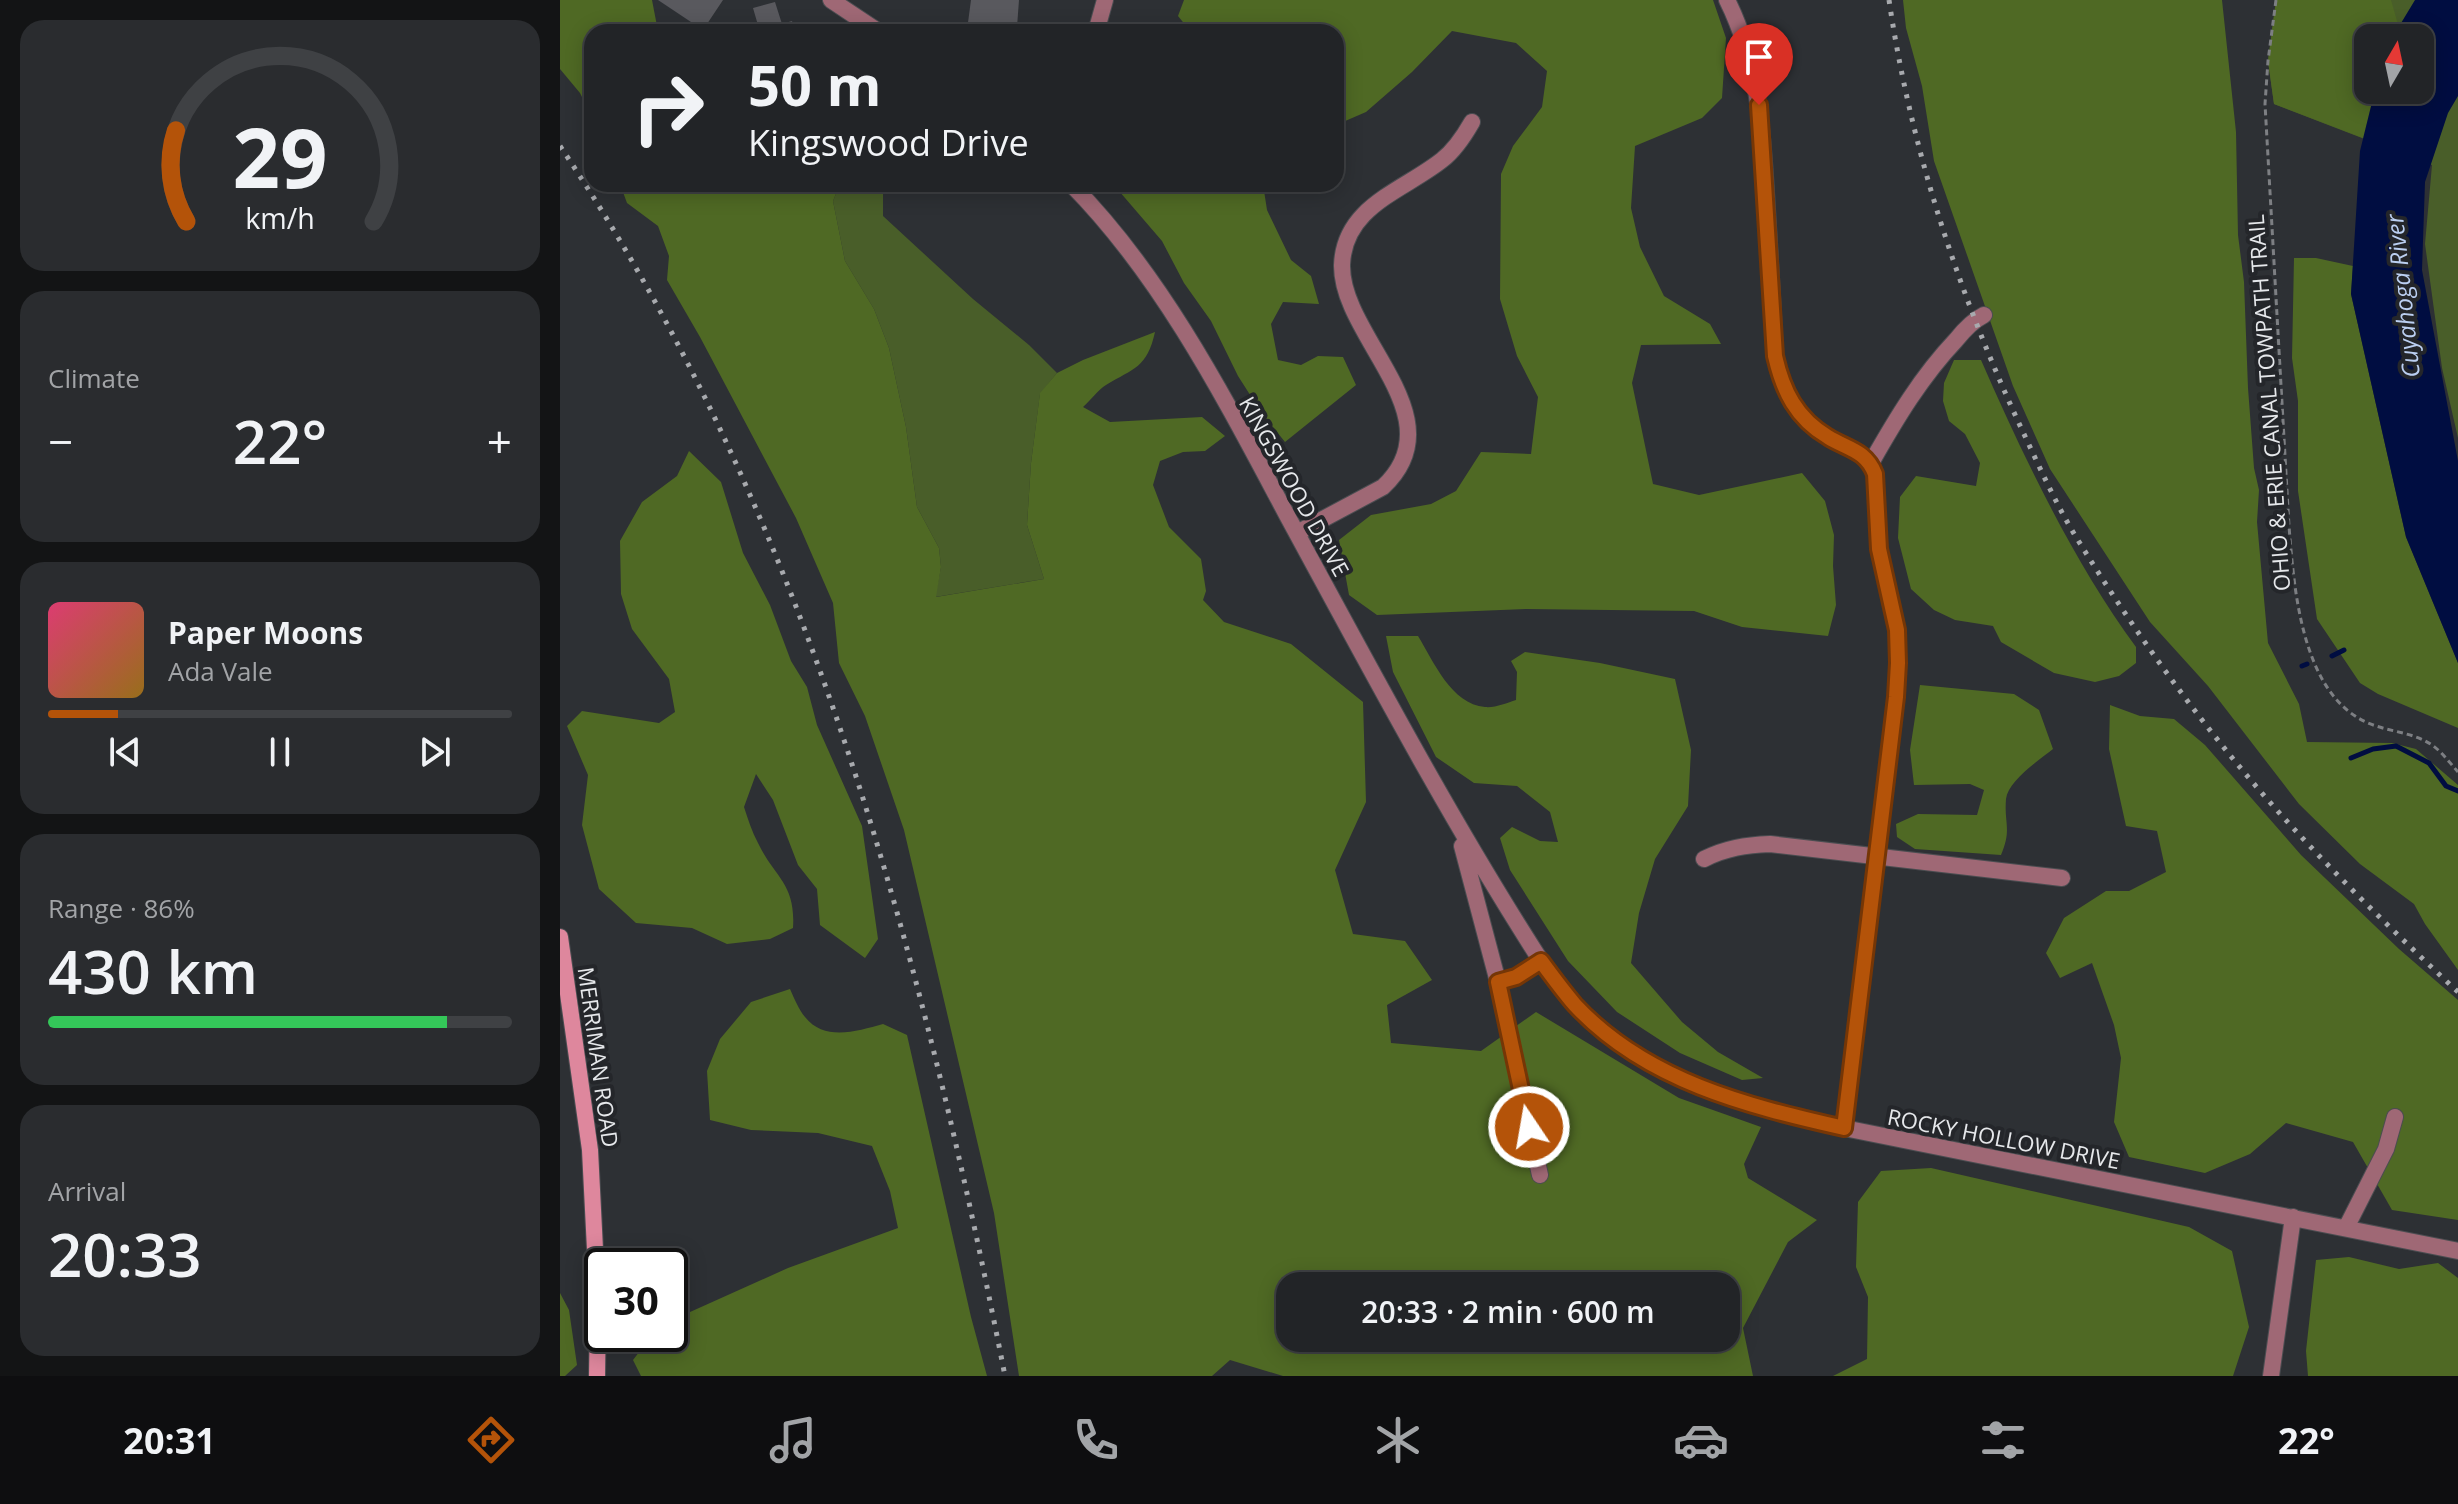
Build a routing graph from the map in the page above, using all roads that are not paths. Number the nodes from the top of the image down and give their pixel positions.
1 (831, 0) edge
2 (1105, 0) edge
3 (1727, 0) edge
4 (867, 24) edge
5 (1098, 24) edge
6 (1472, 122) dead end
7 (1078, 192) edge
8 (1984, 315) dead end
9 (1871, 463) junction
10 (1297, 533) junction
11 (1457, 825) junction
12 (1878, 856) junction
13 (1704, 859) dead end
14 (2062, 878) dead end
15 (560, 937) edge
16 (1541, 961) junction
17 (1498, 982) junction
18 (567, 1039) edge
19 (2395, 1117) dead end
20 (1844, 1128) junction
21 (1540, 1175) dead end
22 (2293, 1217) junction
23 (2346, 1228) junction
24 (2458, 1251) edge
25 (597, 1376) edge
26 (2271, 1376) edge

1 - 4 street
2 - 5 street
3 - 9 street
6 - 10 street
7 - 10 street, KINGSWOOD DRIVE
8 - 9 street
9 - 12 street
10 - 11 street, KINGSWOOD DRIVE
11 - 16 street, KINGSWOOD DRIVE
11 - 17 street, KINGSWOOD DRIVE
12 - 13 street
12 - 14 street
12 - 20 street
15 - 18 main road, MERRIMAN ROAD
16 - 17 street
16 - 20 street, ROCKY HOLLOW DRIVE
17 - 21 street, KINGSWOOD DRIVE
18 - 25 main road, MERRIMAN ROAD
19 - 23 street
20 - 22 street, ROCKY HOLLOW DRIVE
22 - 23 street, ROCKY HOLLOW DRIVE
22 - 26 street
23 - 24 street, ROCKY HOLLOW DRIVE

